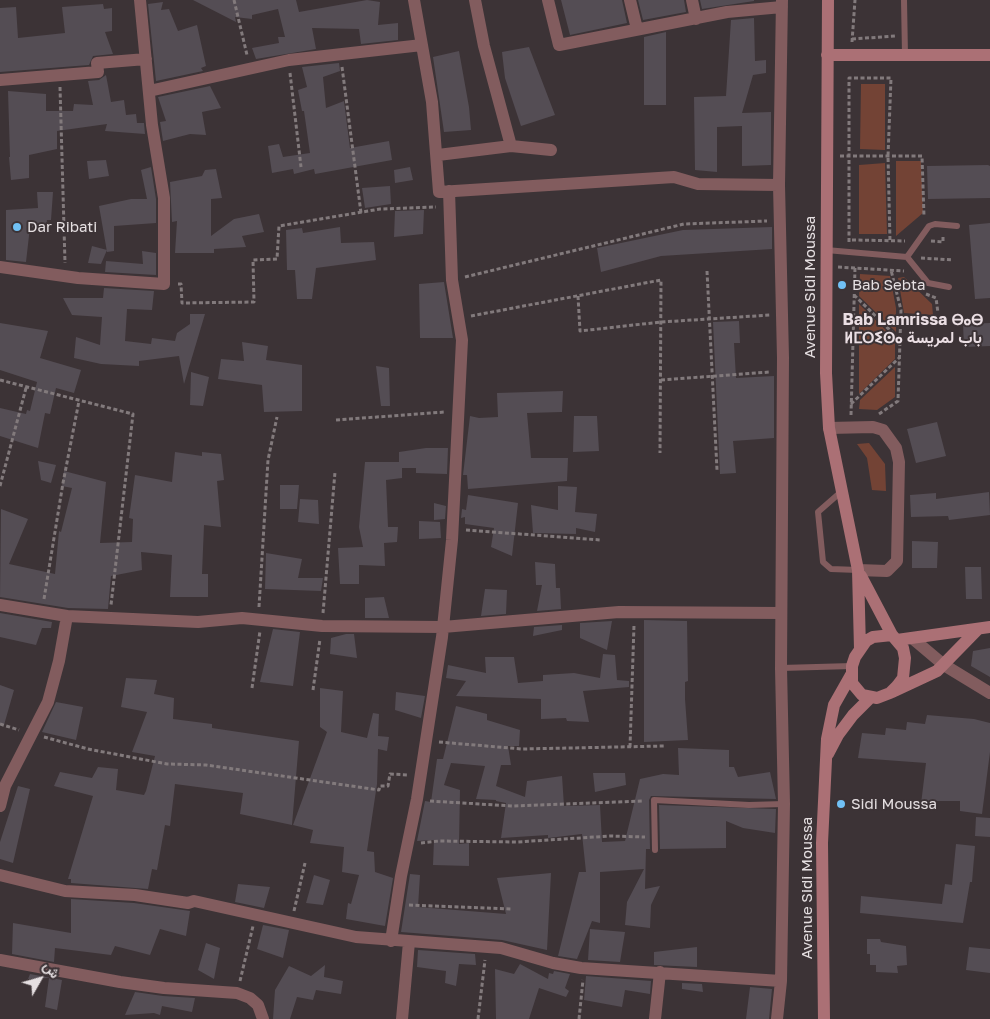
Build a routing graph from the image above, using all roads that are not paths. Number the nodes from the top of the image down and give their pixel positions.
1 (140, 0) edge
2 (414, 0) edge
3 (475, 0) edge
4 (548, 0) edge
5 (630, 0) edge
6 (692, 0) edge
7 (828, 0) edge
8 (904, 0) edge
9 (782, 4) edge
10 (696, 18) junction
11 (637, 29) junction
12 (422, 45) junction
13 (827, 55) junction
14 (905, 55) junction
15 (990, 55) edge
16 (146, 60) junction
17 (0, 80) edge
18 (149, 91) junction
19 (511, 146) junction
20 (551, 150) dead end
21 (438, 155) junction
22 (779, 185) junction
23 (449, 191) junction
24 (957, 226) dead end
25 (826, 250) junction
26 (907, 257) junction
27 (0, 267) edge
28 (949, 287) dead end
29 (829, 428) junction
30 (842, 491) junction
31 (858, 570) junction
32 (0, 605) edge
33 (781, 613) junction
34 (67, 616) junction
35 (443, 627) junction
36 (984, 628) edge
37 (894, 637) junction
38 (912, 638) junction
39 (860, 648) junction
40 (944, 665) junction
41 (781, 668) junction
42 (852, 670) junction
43 (890, 692) junction
44 (990, 693) edge
45 (870, 698) junction
46 (827, 756) junction
47 (2, 786) edge
48 (784, 804) junction
49 (0, 806) edge
50 (655, 850) dead end
51 (0, 875) edge
52 (391, 941) junction
53 (409, 942) junction
54 (0, 960) edge
55 (660, 972) junction
56 (781, 981) junction
57 (263, 1019) edge
58 (402, 1019) edge
59 (655, 1019) edge
60 (778, 1019) edge
61 (824, 1019) edge

1 - 16 street
2 - 12 street
3 - 19 street
4 - 11 street
5 - 11 street
6 - 10 street
7 - 13 street, Avenue Sidi Moussa
8 - 14 lane
9 - 10 street
9 - 22 street
10 - 11 street
12 - 18 street
12 - 21 street
13 - 14 street
13 - 25 street, Avenue Sidi Moussa
14 - 15 street
16 - 17 street
16 - 18 street
18 - 27 street
19 - 20 street
19 - 21 street
21 - 23 street
22 - 23 street
22 - 33 street
23 - 35 street
24 - 26 lane
25 - 26 lane
25 - 29 street, Avenue Sidi Moussa
26 - 28 lane
29 - 30 street, Avenue Sidi Moussa
29 - 31 street
30 - 31 street, Avenue Sidi Moussa
30 - 31 lane
31 - 37 street, Avenue Sidi Moussa
31 - 39 street, Avenue Sidi Moussa
32 - 34 street
33 - 35 street
33 - 41 street
34 - 35 street
34 - 47 street
35 - 52 street
36 - 38 street
36 - 40 street
37 - 38 street
37 - 39 street
37 - 43 street
38 - 40 street
39 - 42 street
40 - 43 street
40 - 44 street
41 - 42 lane
41 - 48 street
42 - 45 street
42 - 46 street, Avenue Sidi Moussa
43 - 45 street
45 - 46 street, Avenue Sidi Moussa
46 - 61 street, Avenue Sidi Moussa
47 - 49 street
48 - 50 lane
48 - 56 street
51 - 52 street
52 - 53 street
53 - 55 street
53 - 58 street
54 - 57 street
55 - 56 street
55 - 59 street
56 - 60 street

